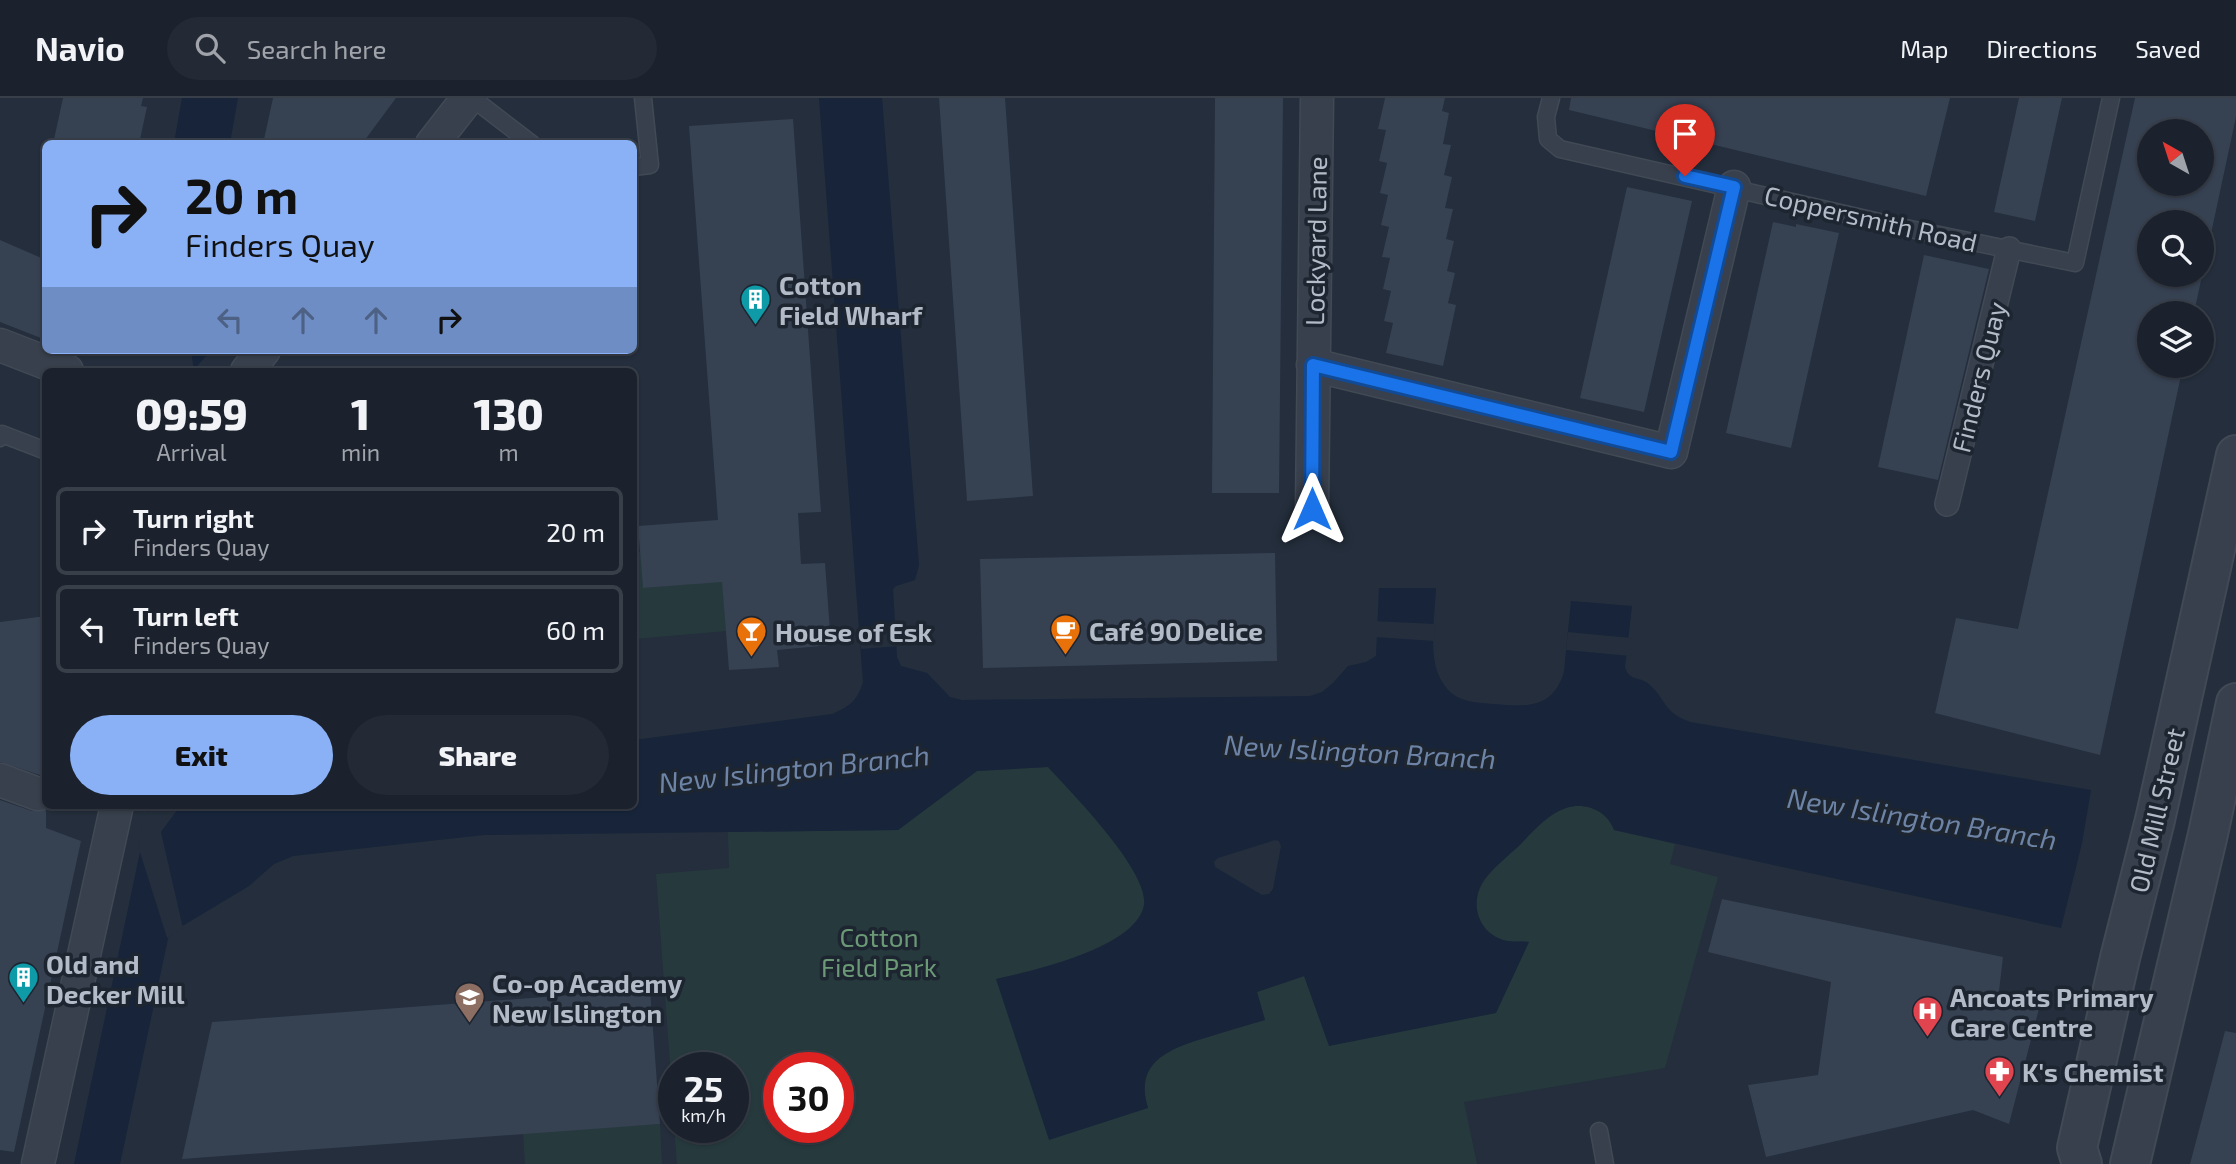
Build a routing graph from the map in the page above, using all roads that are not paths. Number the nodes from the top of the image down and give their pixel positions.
1 (470, 98) edge
2 (643, 98) edge
3 (1317, 98) edge
4 (1551, 98) edge
5 (2111, 98) edge
6 (435, 140) edge
7 (528, 140) edge
8 (637, 167) edge
9 (1734, 187) junction
10 (2009, 249) junction
11 (0, 345) edge
12 (261, 354) edge
13 (1313, 365) junction
14 (58, 368) edge
15 (249, 368) edge
16 (0, 438) edge
17 (42, 449) edge
18 (2236, 455) edge
19 (1947, 504) dead end
20 (1312, 509) dead end
21 (2236, 703) edge
22 (0, 780) edge
23 (38, 794) dead end
24 (116, 809) edge
25 (1599, 1130) dead end
26 (38, 1164) edge
27 (1605, 1164) edge
28 (2082, 1164) edge
29 (2130, 1164) edge

1 - 6 street
1 - 7 lane
2 - 8 lane
3 - 13 street, Lockyard Lane
4 - 9 lane, Coppersmith Road
5 - 10 lane, Coppersmith Road
9 - 10 lane, Coppersmith Road
9 - 13 street
10 - 19 street, Finders Quay
11 - 14 street
12 - 15 street
13 - 20 street, Lockyard Lane
16 - 17 lane
18 - 28 street, Old Mill Street
21 - 29 street, Old Mill Street
22 - 23 street
24 - 26 street
25 - 27 lane

